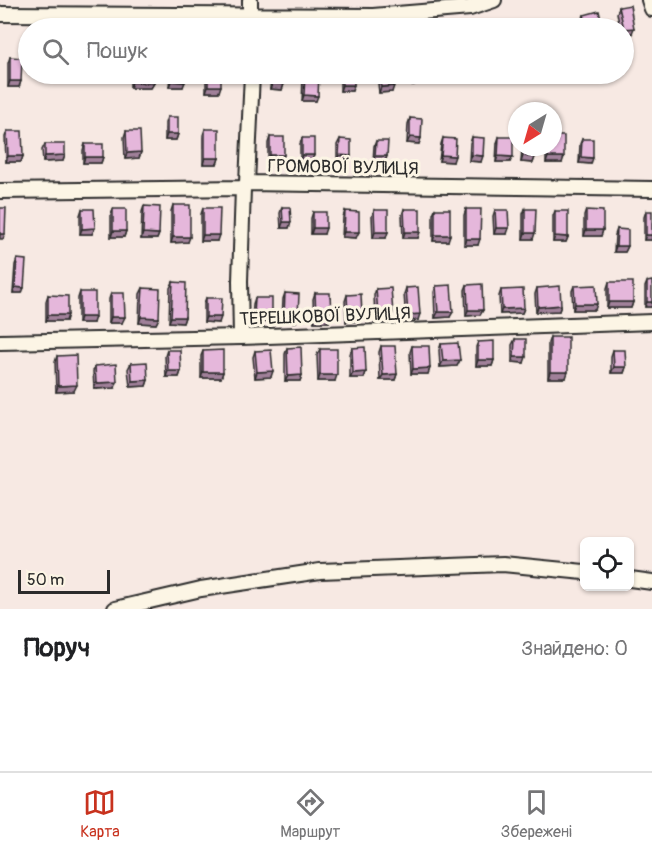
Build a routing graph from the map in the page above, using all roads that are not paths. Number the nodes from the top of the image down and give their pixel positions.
1 (30, 0) edge
2 (250, 0) edge
3 (494, 0) edge
4 (649, 0) edge
5 (652, 9) edge
6 (0, 14) edge
7 (30, 15) junction
8 (124, 18) edge
9 (250, 18) edge
10 (332, 18) edge
11 (251, 84) edge
12 (245, 186) junction
13 (652, 189) edge
14 (0, 191) edge
15 (652, 322) edge
16 (241, 337) junction
17 (0, 342) edge
18 (580, 572) edge
19 (634, 580) edge
20 (652, 582) edge
21 (115, 609) edge

1 - 7 street
2 - 9 street
3 - 10 street
4 - 5 street
6 - 7 street
7 - 8 street
11 - 12 street
12 - 13 street, ГРОМОВОЇ ВУЛИЦЯ
12 - 14 street, ГРОМОВОЇ ВУЛИЦЯ
12 - 16 street
15 - 16 street, ТЕРЕШКОВОЇ ВУЛИЦЯ
16 - 17 street, ТЕРЕШКОВОЇ ВУЛИЦЯ
18 - 21 street
19 - 20 street

